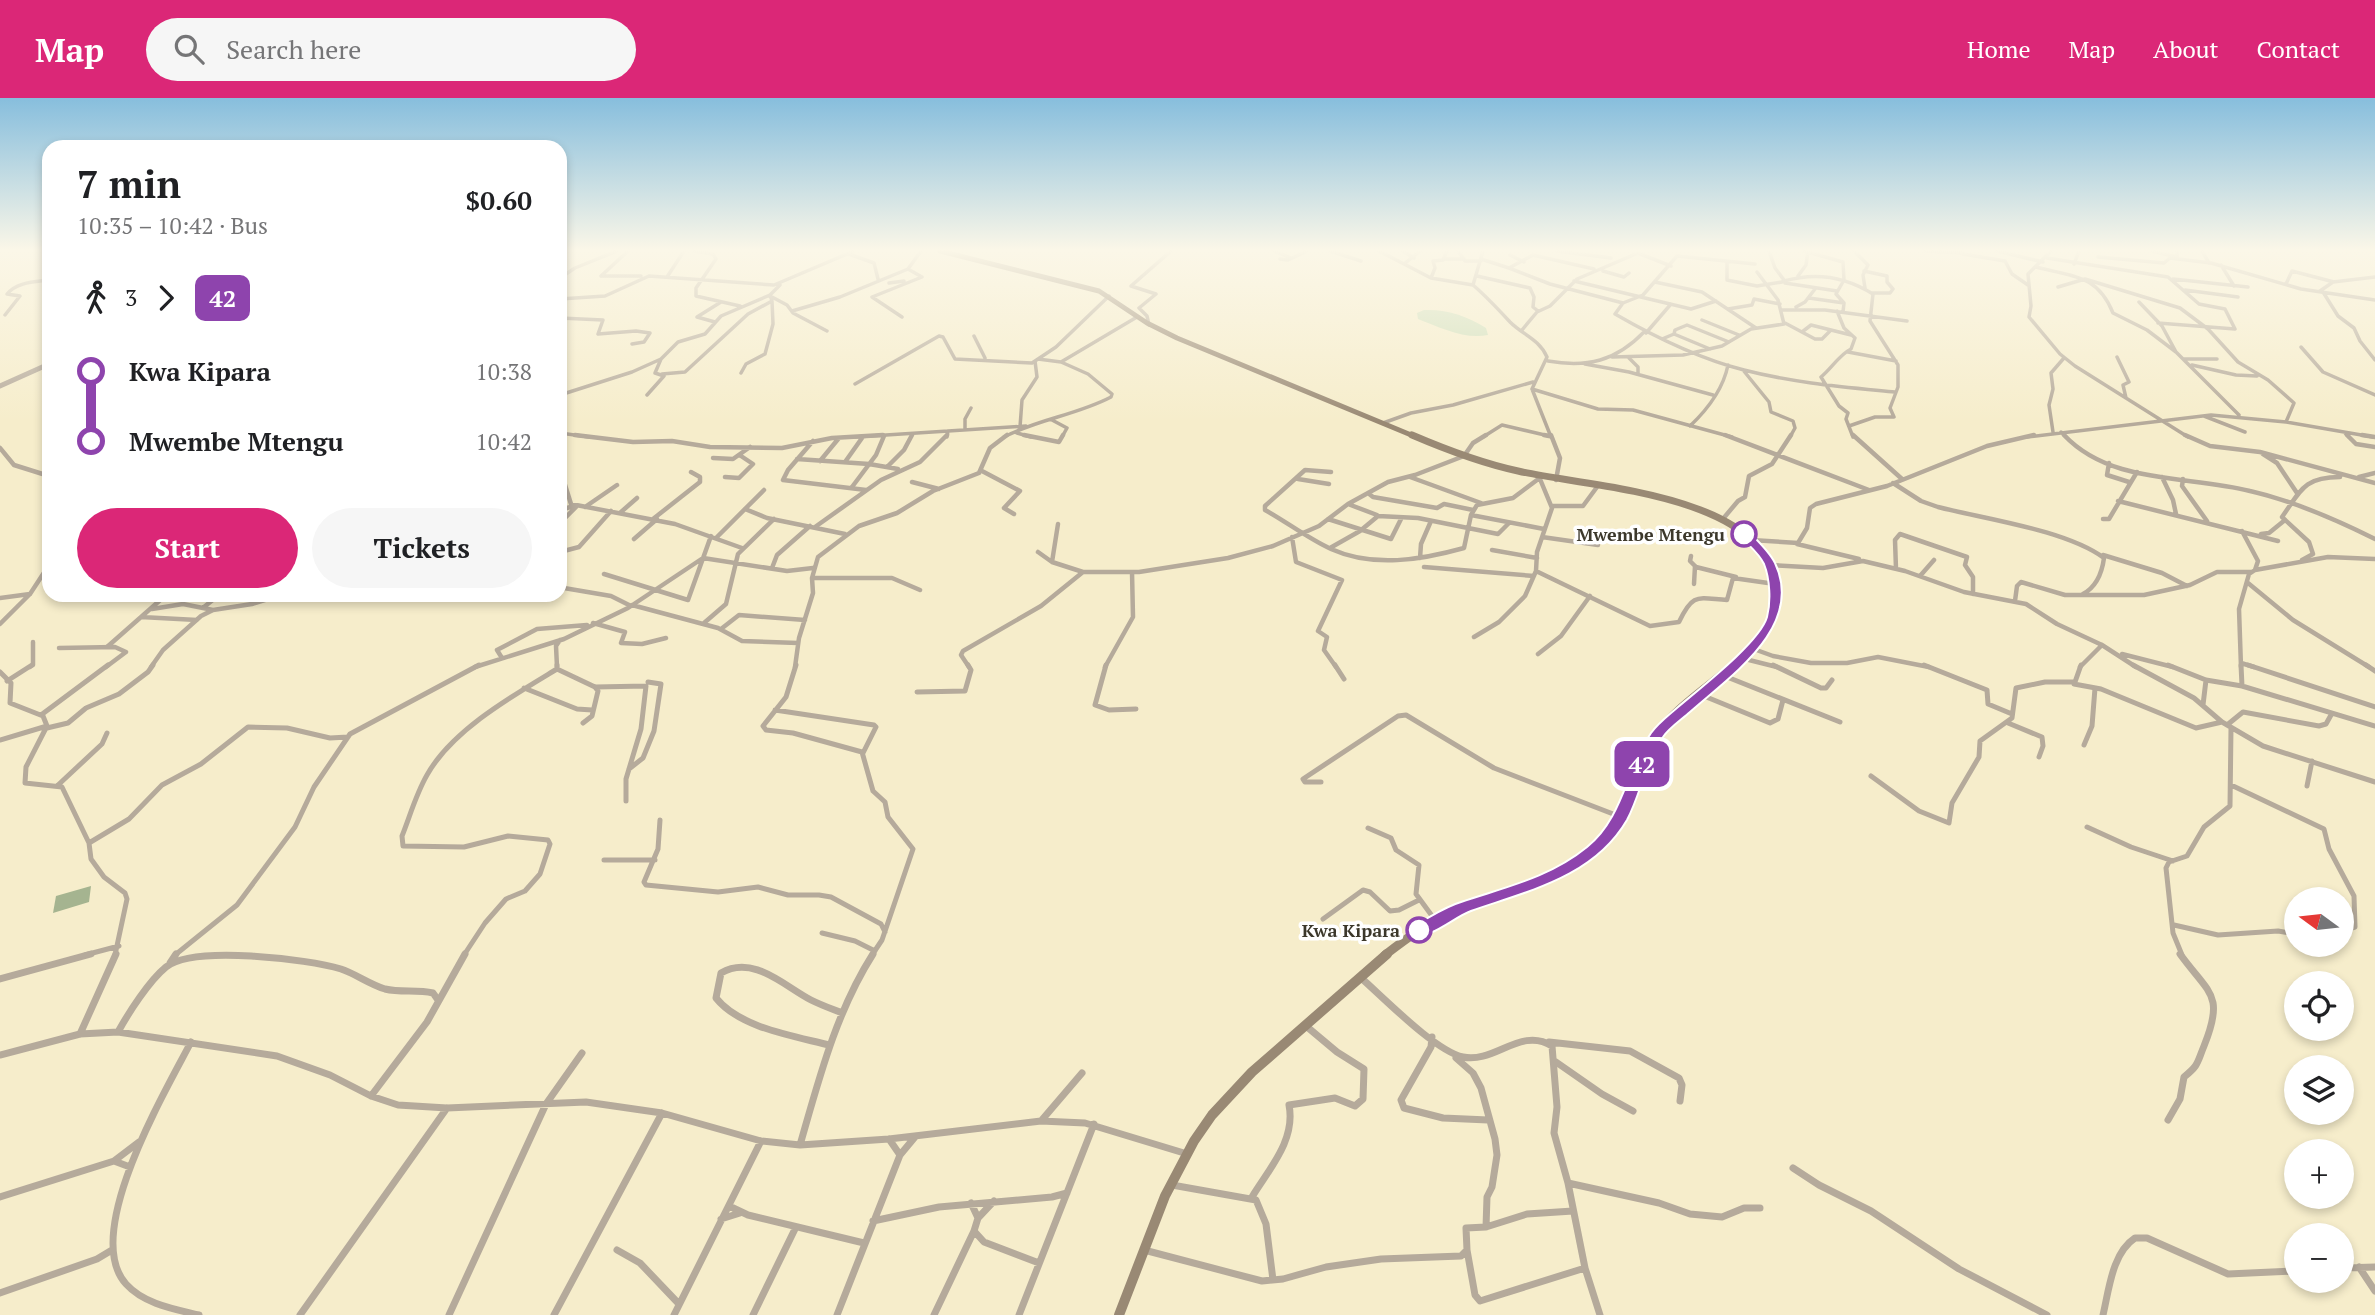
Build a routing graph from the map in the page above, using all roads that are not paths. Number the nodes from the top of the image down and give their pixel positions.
1 (11, 308) edge
2 (711, 308) edge
3 (737, 308) edge
4 (757, 308) edge
5 (774, 308) edge
6 (790, 308) edge
7 (803, 308) edge
8 (887, 308) edge
9 (1095, 308) edge
10 (1125, 308) edge
11 (1139, 308) edge
12 (1498, 308) edge
13 (1534, 308) edge
14 (1545, 308) edge
15 (1620, 308) edge
16 (1668, 308) edge
17 (1735, 308) edge
18 (1843, 308) edge
19 (1872, 308) edge
20 (2031, 308) edge
21 (2111, 308) edge
22 (2144, 308) edge
23 (2178, 308) edge
24 (2219, 308) edge
25 (2332, 308) edge
26 (1728, 309) joint
27 (1793, 309) joint
28 (1782, 310) joint
29 (792, 311) junction
30 (1538, 311) junction
31 (1837, 311) junction
32 (1843, 312) junction
33 (5, 315) dead end
34 (902, 317) dead end
35 (1137, 317) junction
36 (1869, 317) junction
37 (567, 319) edge
38 (1702, 320) dead end
39 (1907, 321) dead end
40 (715, 323) junction
41 (1785, 323) junction
42 (2158, 323) junction
43 (1149, 325) junction
44 (2206, 327) junction
45 (1756, 328) junction
46 (1522, 330) junction
47 (1831, 330) junction
48 (827, 331) dead end
49 (1645, 332) junction
50 (1802, 332) junction
51 (1674, 334) junction
52 (1739, 335) junction
53 (974, 336) dead end
54 (1855, 336) junction
55 (1662, 339) junction
56 (1730, 342) junction
57 (632, 344) dead end
58 (2301, 347) dead end
59 (1710, 349) junction
60 (1698, 352) junction
61 (1848, 352) junction
62 (2176, 352) junction
63 (1612, 357) junction
64 (2117, 357) dead end
65 (985, 358) junction
66 (1629, 358) junction
67 (2064, 358) junction
68 (660, 359) junction
69 (2183, 359) junction
70 (2217, 359) dead end
71 (1036, 360) junction
72 (2375, 360) edge
73 (1548, 361) junction
74 (1896, 361) junction
75 (1062, 362) junction
76 (1585, 364) junction
77 (1728, 365) junction
78 (2192, 365) junction
79 (42, 367) edge
80 (1743, 370) junction
81 (741, 373) dead end
82 (663, 374) junction
83 (1638, 374) junction
84 (2260, 376) junction
85 (1533, 382) junction
86 (855, 384) dead end
87 (0, 386) edge
88 (1828, 386) junction
89 (1532, 389) junction
90 (567, 393) edge
91 (1895, 393) junction
92 (647, 395) dead end
93 (2375, 395) edge
94 (1713, 396) junction
95 (2126, 398) junction
96 (971, 408) dead end
97 (2201, 415) junction
98 (2239, 415) junction
99 (1052, 420) junction
100 (2158, 420) junction
101 (2286, 422) junction
102 (1383, 423) junction
103 (1036, 425) junction
104 (1690, 426) junction
105 (1849, 426) junction
106 (1020, 427) junction
107 (965, 430) junction
108 (948, 431) junction
109 (2053, 432) junction
110 (2062, 432) junction
111 (2245, 432) dead end
112 (2344, 432) junction
113 (1016, 433) junction
114 (567, 434) edge
115 (912, 435) junction
116 (884, 436) junction
117 (1549, 436) junction
118 (2375, 437) edge
119 (839, 438) junction
120 (862, 438) junction
121 (813, 441) junction
122 (750, 447) junction
123 (2375, 447) edge
124 (0, 448) edge
125 (2256, 451) junction
126 (1777, 453) junction
127 (741, 456) junction
128 (1464, 456) junction
129 (713, 458) dead end
130 (797, 459) junction
131 (820, 461) junction
132 (845, 462) junction
133 (2109, 463) junction
134 (869, 464) junction
135 (887, 467) junction
136 (900, 470) junction
137 (982, 471) junction
138 (691, 472) dead end
139 (1331, 472) dead end
140 (2137, 472) junction
141 (2375, 473) edge
142 (42, 474) edge
143 (725, 477) dead end
144 (1410, 477) junction
145 (2162, 477) junction
146 (2346, 477) junction
147 (1540, 478) junction
148 (2356, 478) junction
149 (1298, 479) junction
150 (1902, 479) junction
151 (2183, 479) junction
152 (1556, 480) junction
153 (912, 482) dead end
154 (2129, 482) junction
155 (1893, 483) junction
156 (2375, 483) edge
157 (1329, 484) dead end
158 (617, 485) dead end
159 (852, 487) junction
160 (1597, 487) junction
161 (939, 489) junction
162 (764, 490) dead end
163 (866, 490) junction
164 (1870, 490) junction
165 (567, 492) edge
166 (2297, 492) junction
167 (1368, 494) junction
168 (637, 498) dead end
169 (2118, 501) junction
170 (2291, 501) junction
171 (1481, 503) junction
172 (1348, 504) junction
173 (576, 505) junction
174 (1552, 506) junction
175 (584, 507) junction
176 (567, 508) edge
177 (745, 509) junction
178 (611, 511) junction
179 (621, 512) junction
180 (1472, 513) junction
181 (1014, 514) dead end
182 (2176, 514) junction
183 (567, 515) edge
184 (1379, 516) junction
185 (655, 519) junction
186 (774, 519) junction
187 (1328, 519) junction
188 (1401, 519) junction
189 (2103, 519) dead end
190 (1722, 520) junction
191 (2285, 520) junction
192 (1431, 521) junction
193 (2207, 521) junction
194 (1509, 523) junction
195 (1058, 524) dead end
196 (813, 527) junction
197 (1467, 529) junction
198 (1544, 529) junction
199 (1360, 531) junction
200 (2242, 531) junction
201 (1304, 532) junction
202 (845, 534) junction
203 (2256, 534) junction
204 (714, 537) junction
205 (1292, 537) junction
206 (1542, 537) junction
207 (634, 539) dead end
208 (2375, 539) edge
209 (1751, 540) junction
210 (2278, 541) dead end
211 (1794, 544) junction
212 (1598, 545) dead end
213 (742, 548) junction
214 (1330, 548) junction
215 (567, 550) edge
216 (1492, 550) dead end
217 (1038, 552) dead end
218 (2103, 555) junction
219 (1691, 556) dead end
220 (703, 558) junction
221 (1420, 558) junction
222 (1537, 558) junction
223 (2375, 559) edge
224 (1934, 560) dead end
225 (2302, 560) junction
226 (1863, 561) junction
227 (1052, 562) junction
228 (735, 563) junction
229 (1770, 565) junction
230 (1695, 566) junction
231 (1424, 567) dead end
232 (772, 568) junction
233 (813, 568) junction
234 (1896, 569) junction
235 (2253, 571) junction
236 (1083, 572) junction
237 (1132, 572) junction
238 (604, 574) dead end
239 (1535, 574) junction
240 (42, 576) edge
241 (1920, 576) junction
242 (812, 578) junction
243 (1736, 578) junction
244 (2248, 583) junction
245 (1694, 584) dead end
246 (1775, 584) junction
247 (2188, 586) junction
248 (567, 589) edge
249 (654, 589) junction
250 (920, 590) dead end
251 (30, 594) junction
252 (1973, 594) junction
253 (2083, 594) junction
254 (1590, 596) junction
255 (0, 598) edge
256 (2015, 601) junction
257 (158, 602) edge
258 (210, 602) edge
259 (259, 602) edge
260 (631, 606) junction
261 (204, 607) junction
262 (149, 610) junction
263 (214, 610) junction
264 (141, 617) junction
265 (197, 620) junction
266 (805, 620) junction
267 (704, 623) junction
268 (0, 624) edge
269 (591, 624) junction
270 (721, 629) junction
271 (1475, 637) dead end
272 (666, 638) dead end
273 (560, 640) junction
274 (33, 642) dead end
275 (798, 643) junction
276 (2102, 645) junction
277 (107, 647) junction
278 (59, 648) dead end
279 (1751, 648) junction
280 (2113, 651) junction
281 (1538, 654) dead end
282 (502, 658) junction
283 (1741, 658) junction
284 (2241, 663) junction
285 (557, 669) junction
286 (2375, 671) edge
287 (0, 672) edge
288 (1722, 675) junction
289 (1344, 680) dead end
290 (1832, 680) dead end
291 (2207, 680) junction
292 (7, 681) junction
293 (648, 682) dead end
294 (2071, 683) junction
295 (2242, 686) junction
296 (595, 687) junction
297 (524, 688) junction
298 (2095, 688) junction
299 (917, 692) dead end
300 (1699, 694) junction
301 (1783, 700) junction
302 (2203, 705) junction
303 (2375, 707) edge
304 (1136, 709) dead end
305 (592, 710) junction
306 (775, 710) junction
307 (2012, 714) junction
308 (41, 715) junction
309 (2331, 715) junction
310 (1840, 722) dead end
311 (583, 723) dead end
312 (2008, 723) junction
313 (2227, 725) junction
314 (2375, 726) edge
315 (47, 727) junction
316 (107, 733) dead end
317 (348, 737) junction
318 (0, 740) edge
319 (2084, 745) dead end
320 (863, 753) junction
321 (2039, 757) dead end
322 (2312, 761) junction
323 (627, 771) junction
324 (1871, 776) dead end
325 (1321, 782) dead end
326 (2375, 782) edge
327 (2231, 785) junction
328 (57, 786) junction
329 (2307, 786) dead end
330 (626, 801) dead end
331 (1621, 817) junction
332 (660, 820) dead end
333 (2087, 827) dead end
334 (1368, 828) dead end
335 (89, 842) junction
336 (604, 860) dead end
337 (655, 860) junction
338 (2173, 861) junction
339 (2350, 887) edge
340 (2354, 895) edge
341 (1419, 900) junction
342 (1323, 919) dead end
343 (1436, 920) junction
344 (2174, 926) junction
345 (2354, 928) edge
346 (885, 932) junction
347 (2284, 932) edge
348 (822, 933) dead end
349 (119, 946) junction
350 (875, 951) junction
351 (170, 962) junction
352 (1360, 977) junction
353 (0, 979) edge
354 (438, 1000) junction
355 (842, 1013) junction
356 (1306, 1026) junction
357 (118, 1032) junction
358 (80, 1034) junction
359 (1432, 1037) junction
360 (191, 1042) junction
361 (1549, 1042) junction
362 (829, 1045) junction
363 (582, 1053) dead end
364 (0, 1055) edge
365 (1452, 1055) junction
366 (1556, 1062) junction
367 (1082, 1073) dead end
368 (371, 1096) junction
369 (1680, 1101) dead end
370 (546, 1104) junction
371 (447, 1108) junction
372 (1633, 1111) dead end
373 (662, 1113) junction
374 (1488, 1120) junction
375 (2168, 1120) dead end
376 (1041, 1121) junction
377 (1094, 1124) junction
378 (915, 1136) junction
379 (889, 1139) junction
380 (141, 1140) junction
381 (761, 1141) junction
382 (800, 1145) junction
383 (1184, 1153) junction
384 (900, 1156) junction
385 (114, 1161) junction
386 (130, 1167) junction
387 (1793, 1168) dead end
388 (1568, 1183) junction
389 (1168, 1184) junction
390 (1067, 1194) junction
391 (0, 1197) edge
392 (1252, 1198) junction
393 (994, 1201) junction
394 (971, 1203) junction
395 (729, 1206) junction
396 (1760, 1208) dead end
397 (1573, 1211) junction
398 (740, 1213) junction
399 (978, 1218) junction
400 (721, 1219) junction
401 (873, 1221) junction
402 (1486, 1227) junction
403 (795, 1228) junction
404 (974, 1231) junction
405 (864, 1243) junction
406 (112, 1250) junction
407 (617, 1250) dead end
408 (1144, 1250) junction
409 (1466, 1250) junction
410 (1040, 1263) junction
411 (2354, 1267) edge
412 (2359, 1267) junction
413 (2375, 1267) edge
414 (1584, 1268) junction
415 (2284, 1272) edge
416 (1273, 1280) junction
417 (2375, 1290) edge
418 (0, 1293) edge
419 (679, 1304) junction
420 (199, 1315) edge
421 (300, 1315) edge
422 (449, 1315) edge
423 (554, 1315) edge
424 (674, 1315) edge
425 (753, 1315) edge
426 (836, 1315) edge
427 (934, 1315) edge
428 (1018, 1315) edge
429 (1119, 1315) edge
430 (1600, 1315) edge
431 (2047, 1315) edge
432 (2103, 1315) edge

1 - 33 street
2 - 40 street
3 - 40 street
4 - 82 street
5 - 81 street
6 - 29 street
7 - 29 street
8 - 34 street
9 - 71 street
10 - 35 main road
11 - 43 street
12 - 46 street
13 - 30 street
14 - 30 street
15 - 49 street
16 - 49 street
17 - 26 street
18 - 32 street
19 - 36 street
20 - 67 street
21 - 62 street
22 - 42 street
23 - 44 street
24 - 44 street
25 - 72 street
26 - 45 street
27 - 28 street
27 - 31 street
28 - 41 street
29 - 48 street
30 - 46 street
31 - 32 street
31 - 54 street
32 - 36 street
35 - 43 main road
35 - 75 street
36 - 39 street
36 - 74 street
37 - 57 street
38 - 52 street
40 - 68 street
41 - 45 street
41 - 50 street
42 - 44 street
42 - 62 street
43 - 102 main road
44 - 84 street
45 - 52 street
46 - 73 street
47 - 50 street
47 - 50 street
47 - 54 street
49 - 55 street
49 - 63 street
51 - 55 street
51 - 56 street
51 - 59 street
52 - 56 street
53 - 65 street
54 - 61 street
55 - 60 street
56 - 59 street
58 - 93 street
59 - 60 street
60 - 66 street
60 - 77 street
61 - 74 street
61 - 88 street
62 - 69 street
63 - 66 street
63 - 76 street
64 - 95 street
65 - 71 street
65 - 86 street
66 - 83 street
67 - 95 street
67 - 109 street
68 - 82 street
68 - 90 street
69 - 70 street
69 - 78 street
71 - 75 street
71 - 106 street
73 - 76 street
73 - 85 street
74 - 91 street
75 - 99 street
76 - 83 street
77 - 80 street
77 - 94 street
78 - 84 street
78 - 98 street
79 - 87 street
80 - 88 street
80 - 126 street
82 - 92 street
83 - 94 street
84 - 101 street
85 - 89 street
85 - 102 street
88 - 91 street
88 - 105 street
89 - 104 street
89 - 117 street
91 - 105 street
94 - 104 street
95 - 100 street
96 - 107 street
97 - 98 street
97 - 100 street
97 - 111 street
98 - 101 street
99 - 103 street
99 - 113 street
100 - 110 street
100 - 125 street
101 - 112 street
102 - 128 main road
103 - 106 street
103 - 113 street
104 - 126 street
105 - 150 street
106 - 107 street
107 - 108 street
108 - 115 street
108 - 136 street
109 - 110 street
109 - 150 street
110 - 133 street
112 - 118 street
112 - 123 street
113 - 137 street
114 - 122 street
115 - 116 street
115 - 135 street
116 - 120 street
116 - 134 street
117 - 128 street
117 - 152 street
119 - 120 street
119 - 121 street
119 - 131 street
120 - 132 street
121 - 122 street
121 - 130 street
122 - 127 street
124 - 142 street
125 - 146 street
125 - 166 street
126 - 164 street
126 - 190 street
127 - 129 street
127 - 143 street
128 - 144 street
128 - 147 main road
130 - 131 street
130 - 159 street
131 - 132 street
132 - 134 street
133 - 140 street
133 - 154 street
134 - 135 street
134 - 159 street
135 - 136 street
136 - 163 street
137 - 161 street
137 - 181 street
138 - 185 street
139 - 149 street
140 - 145 street
140 - 154 street
141 - 148 street
144 - 167 street
144 - 171 street
145 - 151 street
145 - 182 street
146 - 148 street
146 - 166 street
147 - 152 main road
147 - 171 street
147 - 174 street
148 - 156 street
149 - 157 street
149 - 201 street
150 - 155 street
151 - 170 street
151 - 193 street
152 - 160 main road
153 - 161 street
154 - 169 street
155 - 164 street
155 - 218 street
158 - 175 street
159 - 163 street
160 - 174 street
160 - 190 main road
161 - 202 street
162 - 177 street
163 - 196 street
164 - 211 street
165 - 173 street
166 - 170 street
167 - 172 street
167 - 180 street
168 - 179 street
169 - 182 street
169 - 189 street
170 - 191 street
170 - 208 street
171 - 180 street
172 - 184 street
172 - 187 street
173 - 175 street
173 - 176 street
173 - 183 street
174 - 198 street
175 - 178 street
177 - 186 street
177 - 204 street
178 - 179 street
178 - 215 street
179 - 185 street
180 - 194 street
180 - 197 street
182 - 193 street
184 - 188 street
184 - 199 street
185 - 204 street
185 - 207 street
186 - 196 street
186 - 213 street
187 - 199 street
187 - 201 street
188 - 192 street
188 - 199 street
190 - 209 main road
191 - 203 street
191 - 225 street
192 - 197 street
192 - 221 street
193 - 200 street
194 - 197 street
194 - 198 street
195 - 227 street
196 - 202 street
196 - 232 street
197 - 221 street
198 - 206 street
199 - 214 street
200 - 203 street
200 - 235 street
201 - 205 street
201 - 214 street
202 - 233 street
203 - 210 street
204 - 213 street
204 - 220 street
205 - 237 street
205 - 289 street
206 - 212 street
206 - 222 street
209 - 211 street
209 - 229 main road
211 - 226 street
213 - 228 street
214 - 221 street
216 - 222 street
217 - 227 street
218 - 247 street
218 - 253 street
219 - 230 street
220 - 228 street
220 - 249 street
220 - 249 street
222 - 239 street
223 - 225 street
224 - 241 street
225 - 235 street
226 - 229 street
226 - 234 street
227 - 236 street
228 - 232 street
228 - 267 street
229 - 246 main road
230 - 243 street
230 - 245 street
231 - 239 street
232 - 233 street
233 - 242 street
234 - 241 street
234 - 252 street
235 - 244 street
235 - 247 street
236 - 237 street
236 - 299 street
237 - 304 street
238 - 249 street
239 - 254 street
239 - 271 street
240 - 251 street
241 - 252 street
242 - 250 street
242 - 266 street
243 - 246 street
243 - 254 street
244 - 284 street
244 - 286 street
246 - 279 main road
247 - 253 street
248 - 260 street
249 - 260 street
251 - 255 street
251 - 268 street
252 - 256 street
253 - 256 street
254 - 281 street
256 - 276 street
257 - 262 street
258 - 261 street
259 - 263 street
260 - 267 street
260 - 269 street
261 - 262 street
261 - 263 street
262 - 264 street
263 - 265 street
264 - 265 street
264 - 277 street
265 - 315 street
266 - 270 street
266 - 275 street
267 - 270 street
269 - 272 street
269 - 273 street
269 - 282 street
270 - 275 street
273 - 282 street
273 - 285 street
274 - 292 street
275 - 306 street
276 - 280 street
276 - 294 street
277 - 278 street
277 - 308 street
279 - 283 main road
279 - 307 street
280 - 291 street
280 - 302 street
282 - 317 street
283 - 288 main road
283 - 290 street
284 - 295 street
284 - 303 street
285 - 296 street
285 - 297 street
287 - 292 street
288 - 300 main road
288 - 301 street
291 - 295 street
291 - 302 street
292 - 308 street
293 - 323 street
294 - 298 street
294 - 307 street
295 - 309 street
296 - 305 street
296 - 323 street
297 - 305 street
297 - 354 street
298 - 313 street
298 - 319 street
300 - 301 street
300 - 331 main road
301 - 310 street
302 - 313 street
305 - 311 street
306 - 320 street
306 - 320 street
307 - 312 street
308 - 315 street
309 - 313 street
309 - 314 street
312 - 321 street
312 - 324 street
313 - 322 street
313 - 327 street
315 - 318 street
315 - 328 street
316 - 328 street
317 - 335 street
317 - 351 street
320 - 346 street
322 - 326 street
322 - 329 street
323 - 330 street
325 - 331 street
327 - 338 street
327 - 339 street
328 - 335 street
331 - 343 main road
332 - 337 street
333 - 338 street
334 - 341 street
335 - 349 street
336 - 337 street
337 - 346 street
338 - 344 street
340 - 345 street
341 - 342 street
341 - 343 street
343 - 352 main road
344 - 347 street
344 - 375 street
346 - 350 street
348 - 350 street
349 - 353 street
349 - 358 street
350 - 355 street
351 - 354 street
351 - 357 street
352 - 356 main road
352 - 359 street
354 - 368 street
355 - 362 street
355 - 362 street
356 - 383 main road
356 - 392 street
357 - 358 street
357 - 360 street
358 - 364 street
359 - 365 street
359 - 374 street
360 - 368 street
360 - 380 street
361 - 365 street
361 - 366 street
361 - 369 street
362 - 382 street
363 - 370 street
365 - 374 street
366 - 372 street
366 - 388 street
367 - 376 street
368 - 371 street
370 - 371 street
370 - 373 street
370 - 422 street
371 - 421 street
373 - 381 street
373 - 423 street
374 - 402 street
376 - 377 street
376 - 378 street
377 - 383 street
377 - 390 street
378 - 379 street
378 - 384 street
379 - 382 street
379 - 384 street
380 - 385 street
380 - 386 street
381 - 382 street
381 - 395 street
383 - 389 main road
384 - 401 street
385 - 386 street
385 - 391 street
386 - 406 street
387 - 431 street
388 - 396 street
388 - 397 street
389 - 392 street
389 - 408 main road
390 - 393 street
390 - 410 street
392 - 416 street
393 - 394 street
393 - 399 street
394 - 399 street
394 - 401 street
395 - 398 street
395 - 400 street
397 - 402 street
397 - 414 street
398 - 400 street
398 - 403 street
399 - 404 street
400 - 419 street
401 - 405 street
402 - 409 street
403 - 405 street
403 - 425 street
404 - 410 street
404 - 427 street
405 - 426 street
406 - 418 street
406 - 420 street
407 - 419 street
408 - 416 street
408 - 429 main road
409 - 414 street
409 - 416 street
410 - 428 street
411 - 412 street
412 - 413 street
412 - 417 street
414 - 430 street
415 - 432 street
419 - 424 street

